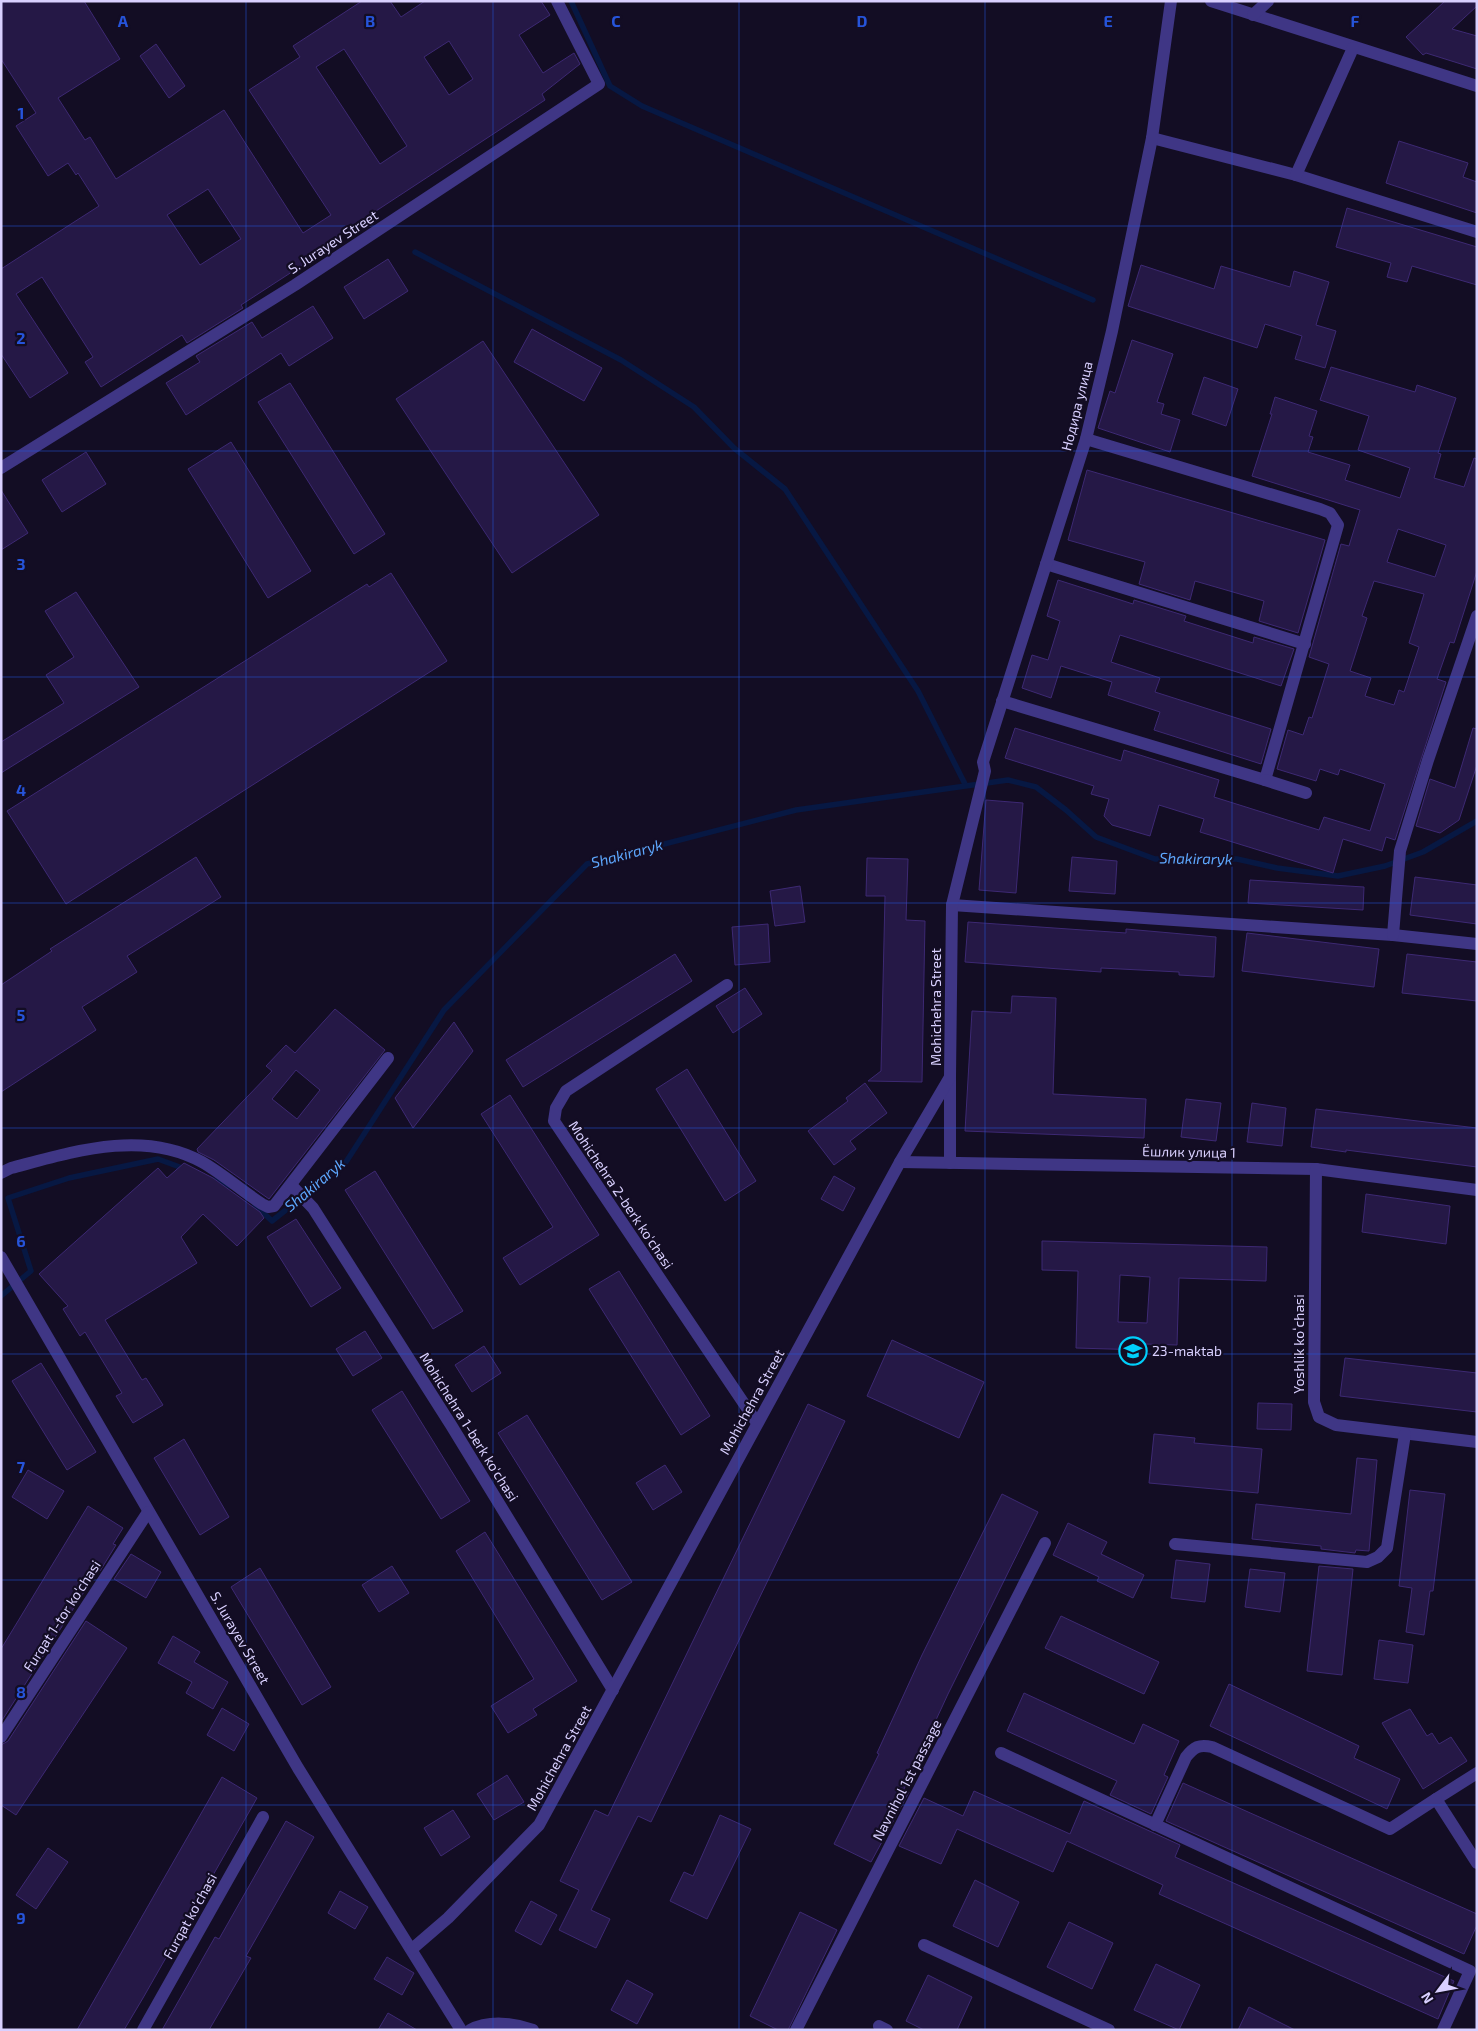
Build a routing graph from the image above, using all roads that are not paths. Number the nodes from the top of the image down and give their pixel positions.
1 (557, 1) edge
2 (1171, 1) edge
3 (1211, 1) edge
4 (1268, 1) edge
5 (1253, 15) junction
6 (1353, 48) junction
7 (1477, 86) edge
8 (1152, 138) junction
9 (1296, 175) junction
10 (1477, 232) edge
11 (1086, 439) junction
12 (1, 468) edge
13 (1046, 564) junction
14 (1477, 616) edge
15 (1305, 644) junction
16 (1002, 701) junction
17 (1264, 780) junction
18 (1306, 793) dead end
19 (976, 809) joint
20 (952, 905) junction
21 (1393, 935) junction
22 (1477, 944) edge
23 (727, 985) dead end
24 (388, 1058) dead end
25 (950, 1077) junction
26 (900, 1162) junction
27 (950, 1163) junction
28 (1316, 1169) junction
29 (1, 1173) edge
30 (291, 1185) junction
31 (1477, 1190) edge
32 (1, 1257) edge
33 (756, 1424) junction
34 (1405, 1434) junction
35 (1477, 1442) edge
36 (148, 1512) junction
37 (1044, 1543) dead end
38 (1175, 1544) dead end
39 (613, 1690) junction
40 (1, 1737) edge
41 (1001, 1753) dead end
42 (1477, 1774) edge
43 (1436, 1799) junction
44 (264, 1816) dead end
45 (1155, 1825) junction
46 (1477, 1863) edge
47 (924, 1945) dead end
48 (412, 1949) junction
49 (1473, 1969) edge
50 (143, 2030) edge
51 (461, 2030) edge
52 (470, 2030) edge
53 (533, 2030) edge
54 (796, 2030) edge
55 (1109, 2030) edge
56 (1442, 2030) edge

1 - 12 street, S. Jurayev Street
2 - 8 street, Нодира улица
3 - 5 street
4 - 5 street
5 - 6 street
6 - 7 street
6 - 9 street
8 - 9 street
8 - 11 street, Нодира улица
9 - 10 street
11 - 13 street, Нодира улица
11 - 15 street
13 - 15 street
13 - 16 street, Нодира улица
14 - 21 street
15 - 17 street
16 - 17 street
16 - 19 street, Нодира улица
17 - 18 street
19 - 20 street, Mohichehra Street
20 - 21 street
20 - 25 street, Mohichehra Street
21 - 22 street
23 - 33 street, Mohichehra 2-berk ko'chasi
24 - 30 street
25 - 26 street, Mohichehra Street
25 - 27 street
26 - 27 street, Ёшлик улица 1
26 - 33 street, Mohichehra Street
27 - 28 street, Ёшлик улица 1
28 - 31 street, Ёшлик улица 1
28 - 34 street, Yoshlik koʻchasi
29 - 30 street
30 - 39 street, Mohichehra 1-berk ko'chasi
32 - 36 street, S. Jurayev Street
33 - 39 street, Mohichehra Street
34 - 35 street, Yoshlik koʻchasi
34 - 38 street
36 - 40 street, Furqat 1-tor ko'chasi
36 - 48 street, S. Jurayev Street
37 - 54 street, Navnihol 1st passage
39 - 48 street, Mohichehra Street
41 - 45 street
42 - 43 street
43 - 45 street
43 - 46 street
44 - 50 street, Furqat ko'chasi
45 - 49 street
47 - 55 street
48 - 51 street, S. Jurayev Street
49 - 56 street
52 - 53 street

